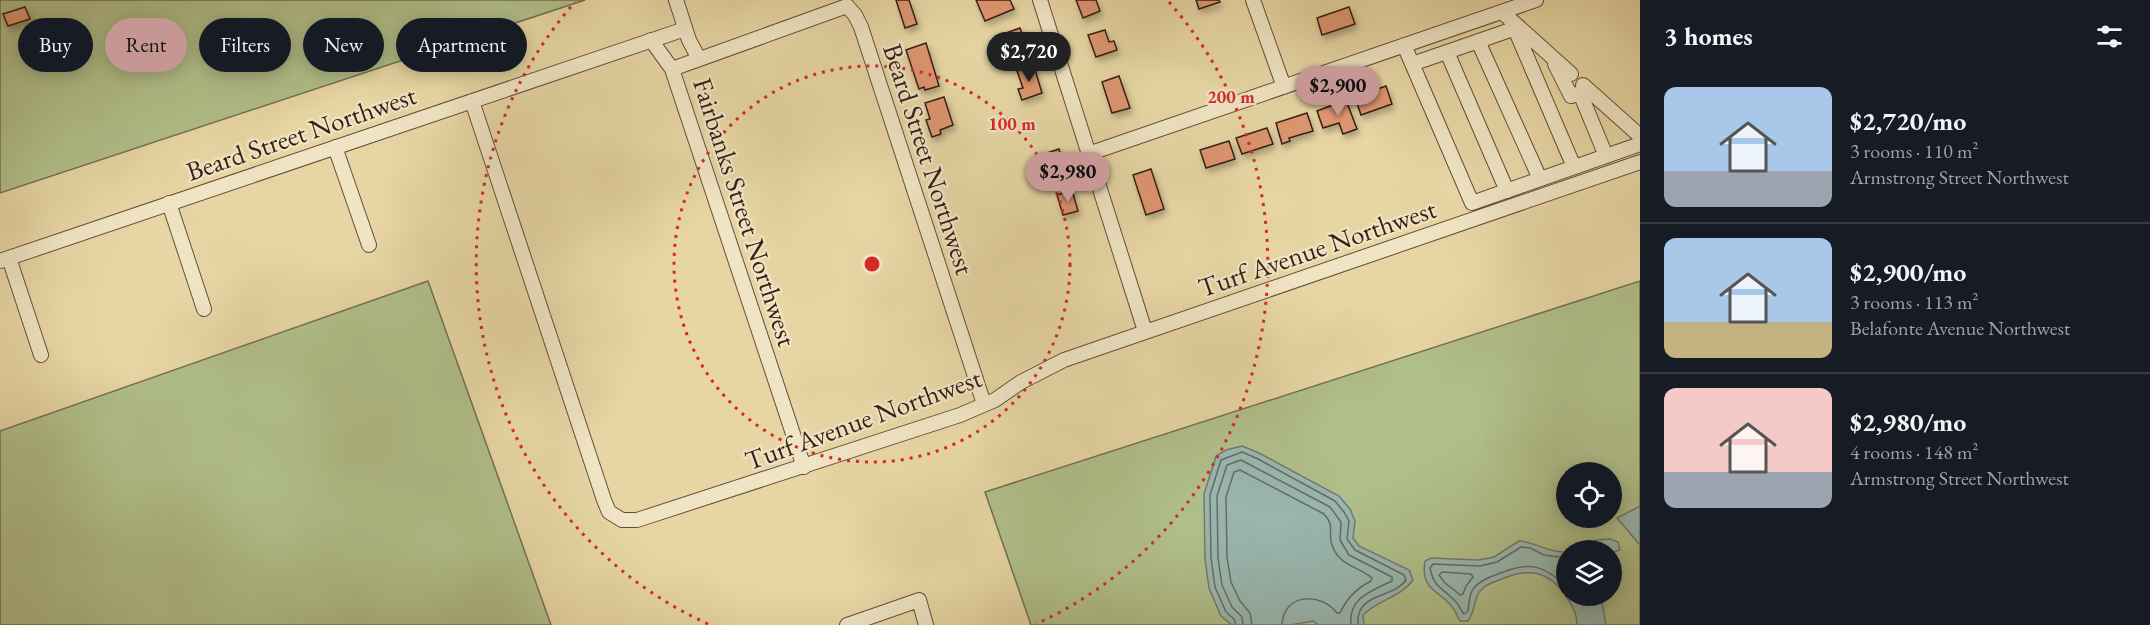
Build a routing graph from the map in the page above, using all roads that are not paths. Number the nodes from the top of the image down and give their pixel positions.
1 (676, 0) edge
2 (1040, 0) edge
3 (1254, 0) edge
4 (1536, 0) edge
5 (846, 3) edge
6 (1502, 12) junction
7 (1517, 28) junction
8 (685, 29) junction
9 (651, 40) junction
10 (1478, 41) junction
11 (1404, 45) junction
12 (1447, 52) junction
13 (1552, 58) junction
14 (699, 59) junction
15 (1412, 64) junction
16 (672, 69) junction
17 (1571, 74) dead end
18 (1284, 87) junction
19 (1584, 90) junction
20 (472, 101) junction
21 (1640, 136) edge
22 (1640, 144) edge
23 (335, 147) junction
24 (1089, 154) junction
25 (1606, 156) junction
26 (1640, 162) edge
27 (1574, 167) junction
28 (1540, 179) junction
29 (1507, 191) junction
30 (169, 203) junction
31 (1472, 203) junction
32 (1480, 218) junction
33 (369, 245) dead end
34 (4, 259) edge
35 (204, 309) dead end
36 (1145, 331) junction
37 (41, 355) dead end
38 (984, 404) junction
39 (804, 467) junction
40 (847, 625) edge
41 (926, 625) edge

1 - 8 street
2 - 24 street
3 - 18 street
4 - 6 street
5 - 14 street, Beard Street Northwest
5 - 38 street, Beard Street Northwest
6 - 7 street
6 - 11 street
7 - 10 street
7 - 13 street
7 - 27 street
8 - 9 street
8 - 14 street
9 - 16 street, Fairbanks Street Northwest
9 - 20 street, Beard Street Northwest
10 - 12 street
10 - 28 street
11 - 15 street
11 - 18 street
12 - 15 street
12 - 29 street
13 - 17 street
13 - 19 street
14 - 16 street, Beard Street Northwest
15 - 31 street
16 - 39 street, Fairbanks Street Northwest
18 - 24 street
19 - 21 street
19 - 25 street
20 - 23 street, Beard Street Northwest
20 - 39 street, Turf Avenue Northwest
22 - 25 street
23 - 30 street, Beard Street Northwest
23 - 33 street
24 - 36 street
25 - 27 street
26 - 32 street, Turf Avenue Northwest
27 - 28 street
28 - 29 street
29 - 31 street
30 - 34 street, Beard Street Northwest
30 - 35 street
31 - 32 street
32 - 36 street, Turf Avenue Northwest
34 - 37 street
36 - 38 street, Turf Avenue Northwest
38 - 39 street, Turf Avenue Northwest
40 - 41 street

